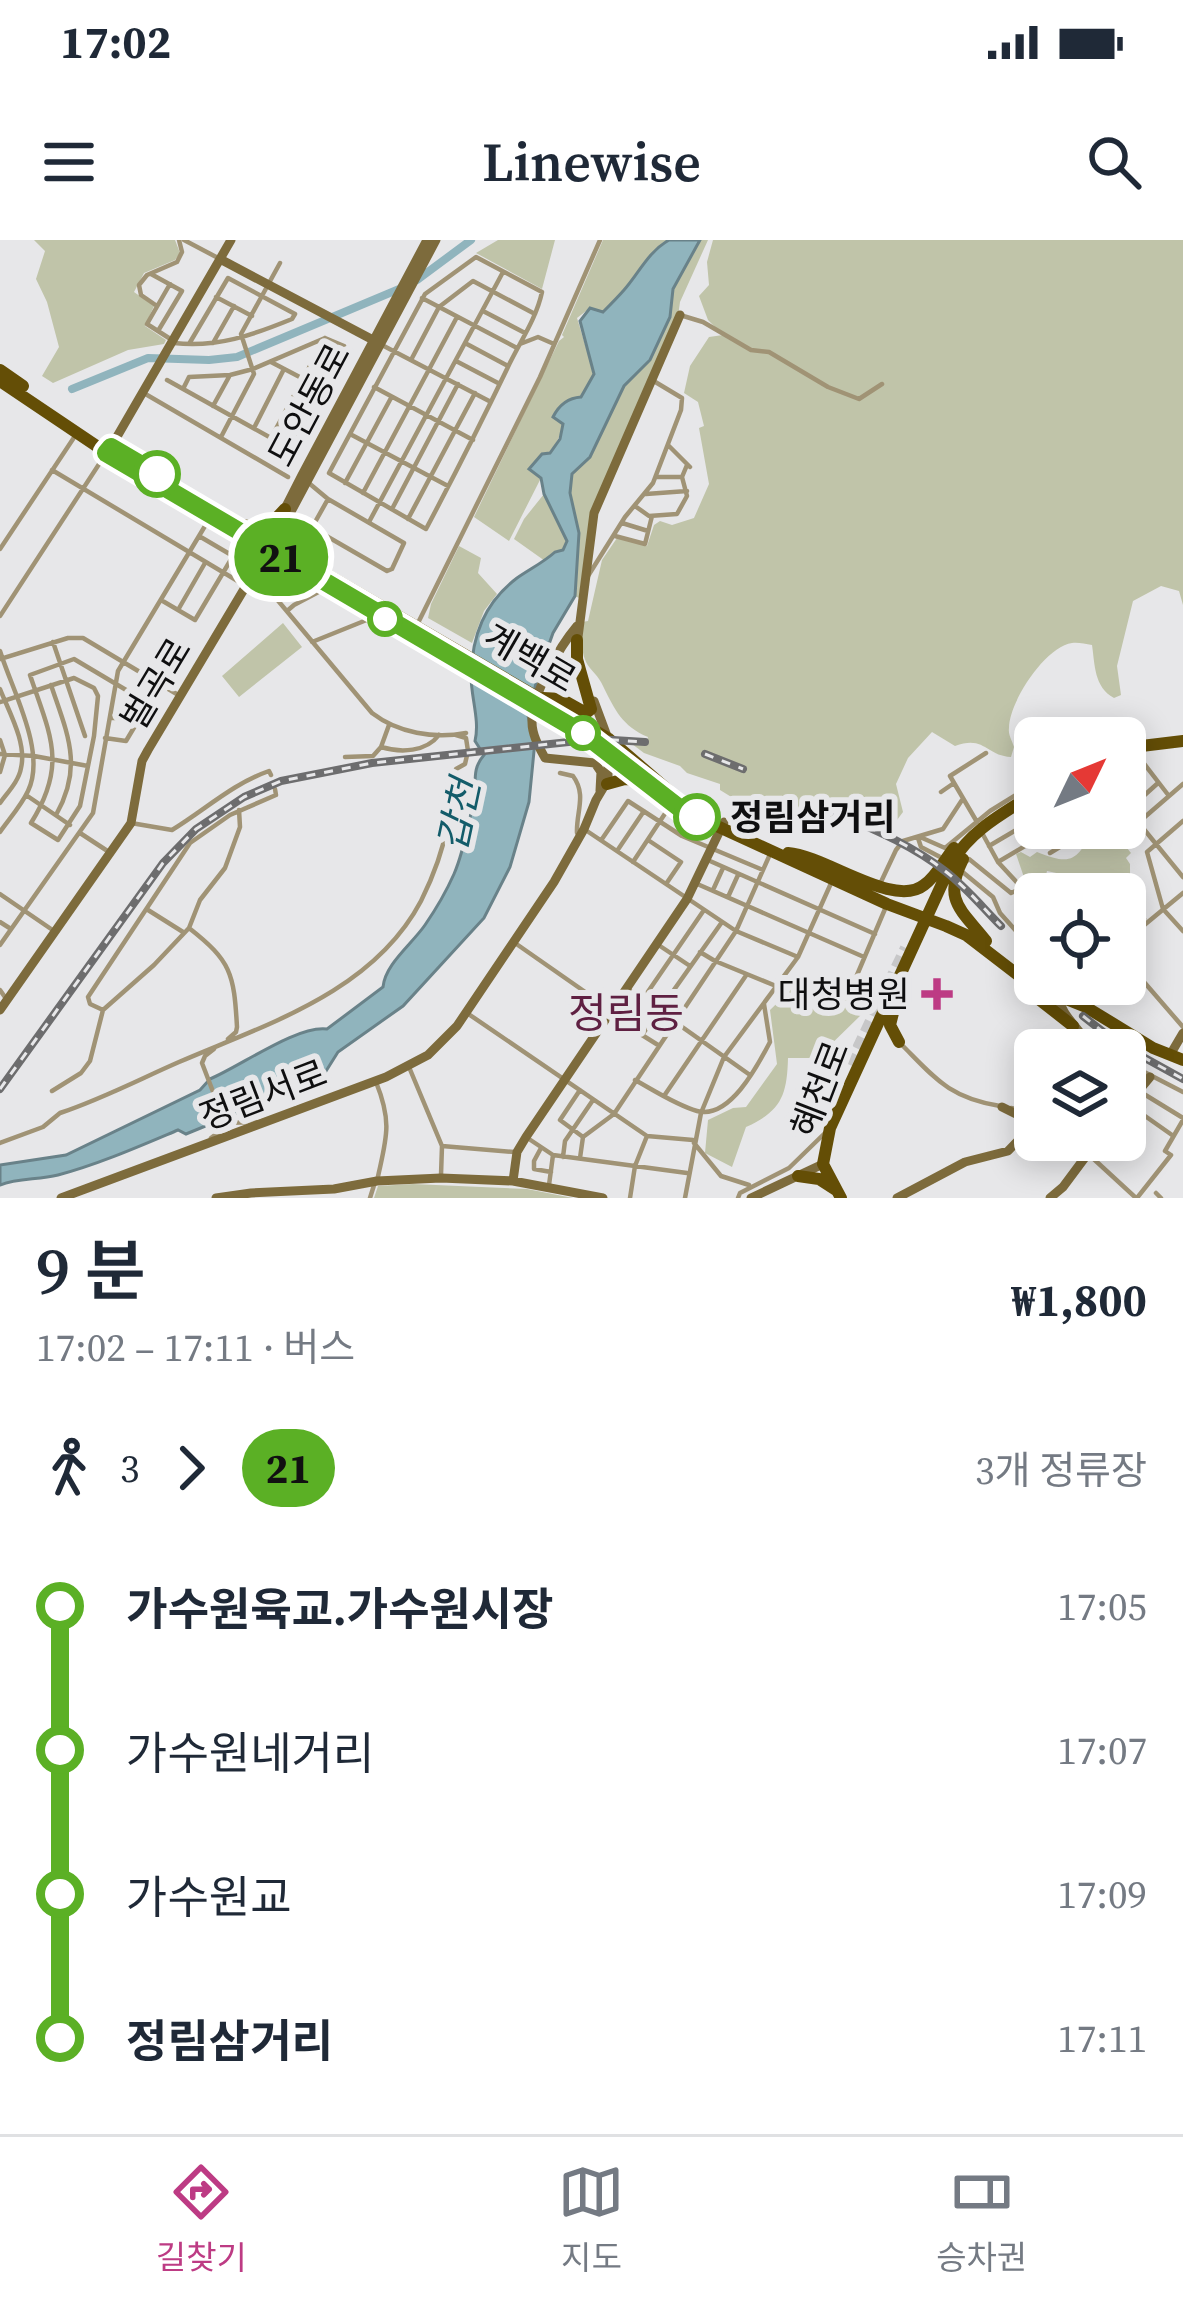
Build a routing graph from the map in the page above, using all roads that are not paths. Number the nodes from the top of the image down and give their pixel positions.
1 (181, 240) edge
2 (231, 240) edge
3 (431, 240) edge
4 (600, 240) edge
5 (220, 259) junction
6 (280, 263) dead end
7 (503, 272) junction
8 (151, 274) junction
9 (170, 284) junction
10 (270, 284) junction
11 (492, 292) junction
12 (263, 296) junction
13 (216, 297) junction
14 (422, 298) junction
15 (398, 302) junction
16 (157, 306) junction
17 (234, 306) junction
18 (439, 308) junction
19 (482, 310) junction
20 (536, 314) junction
21 (680, 315) joint
22 (252, 316) junction
23 (457, 317) junction
24 (474, 326) junction
25 (158, 332) junction
26 (525, 333) junction
27 (326, 338) junction
28 (242, 341) junction
29 (377, 342) junction
30 (171, 343) junction
31 (465, 343) junction
32 (189, 344) junction
33 (212, 344) junction
34 (554, 344) junction
35 (518, 346) junction
36 (394, 351) junction
37 (411, 360) junction
38 (456, 361) junction
39 (272, 362) junction
40 (252, 366) junction
41 (508, 366) junction
42 (284, 369) junction
43 (428, 369) junction
44 (0, 370) edge
45 (230, 375) junction
46 (446, 378) junction
47 (303, 379) junction
48 (167, 380) dead end
49 (652, 380) junction
50 (0, 381) edge
51 (458, 384) junction
52 (500, 384) junction
53 (882, 384) dead end
54 (374, 387) junction
55 (321, 388) junction
56 (183, 389) junction
57 (142, 392) junction
58 (475, 393) junction
59 (392, 396) junction
60 (339, 397) junction
61 (491, 402) junction
62 (409, 405) junction
63 (213, 406) junction
64 (427, 415) junction
65 (232, 417) junction
66 (438, 421) junction
67 (253, 429) junction
68 (455, 430) junction
69 (76, 433) junction
70 (350, 434) junction
71 (221, 437) junction
72 (271, 439) junction
73 (472, 440) junction
74 (367, 443) junction
75 (668, 446) junction
76 (109, 450) junction
77 (384, 452) junction
78 (402, 461) junction
79 (413, 467) junction
80 (52, 470) junction
81 (288, 477) junction
82 (305, 477) junction
83 (430, 477) junction
84 (656, 477) junction
85 (682, 477) junction
86 (345, 483) junction
87 (448, 486) junction
88 (82, 489) junction
89 (687, 491) junction
90 (298, 492) junction
91 (362, 493) junction
92 (646, 494) junction
93 (328, 499) junction
94 (380, 502) junction
95 (635, 506) junction
96 (392, 509) junction
97 (286, 514) junction
98 (212, 515) junction
99 (652, 516) junction
100 (408, 519) junction
101 (369, 522) junction
102 (622, 523) junction
103 (242, 525) junction
104 (648, 531) junction
105 (199, 536) junction
106 (615, 536) junction
107 (269, 546) junction
108 (0, 549) edge
109 (189, 552) junction
110 (206, 562) junction
111 (307, 562) junction
112 (223, 572) junction
113 (254, 572) junction
114 (584, 583) junction
115 (246, 586) junction
116 (330, 586) junction
117 (0, 598) edge
118 (160, 600) junction
119 (8, 603) junction
120 (178, 610) junction
121 (287, 611) junction
122 (379, 615) junction
123 (0, 616) edge
124 (578, 625) junction
125 (416, 627) junction
126 (577, 640) junction
127 (53, 642) junction
128 (312, 642) junction
129 (1, 656) edge
130 (464, 659) junction
131 (123, 662) junction
132 (61, 663) junction
133 (66, 680) junction
134 (114, 683) junction
135 (160, 684) junction
136 (51, 685) junction
137 (0, 689) edge
138 (35, 690) junction
139 (132, 694) junction
140 (180, 696) junction
141 (16, 697) junction
142 (543, 701) junction
143 (2, 702) edge
144 (148, 703) junction
145 (108, 718) junction
146 (389, 724) junction
147 (466, 733) dead end
148 (440, 735) junction
149 (456, 735) junction
150 (90, 736) junction
151 (594, 737) junction
152 (105, 738) junction
153 (0, 740) edge
154 (69, 740) junction
155 (1183, 741) edge
156 (1146, 745) edge
157 (381, 747) junction
158 (986, 753) dead end
159 (2, 754) edge
160 (22, 754) junction
161 (34, 755) junction
162 (345, 757) dead end
163 (54, 760) junction
164 (70, 763) junction
165 (88, 766) junction
166 (1146, 768) edge
167 (0, 772) edge
168 (270, 773) dead end
169 (560, 773) dead end
170 (952, 779) junction
171 (644, 781) junction
172 (943, 782) dead end
173 (1159, 783) junction
174 (1183, 784) edge
175 (604, 787) junction
176 (275, 789) dead end
177 (941, 792) dead end
178 (1146, 793) edge
179 (26, 795) junction
180 (1169, 796) junction
181 (962, 800) junction
182 (1014, 800) edge
183 (0, 803) edge
184 (673, 803) junction
185 (42, 805) junction
186 (1014, 806) edge
187 (239, 810) junction
188 (644, 811) junction
189 (56, 814) junction
190 (1146, 816) edge
191 (1183, 821) edge
192 (660, 822) junction
193 (131, 823) junction
194 (70, 825) junction
195 (722, 825) junction
196 (976, 830) junction
197 (1146, 831) edge
198 (0, 832) edge
199 (583, 832) junction
200 (1014, 832) edge
201 (80, 833) junction
202 (919, 836) junction
203 (648, 840) junction
204 (601, 841) junction
205 (1156, 844) junction
206 (989, 847) junction
207 (1020, 849) edge
208 (1057, 849) edge
209 (617, 851) junction
210 (780, 851) junction
211 (110, 852) junction
212 (708, 853) junction
213 (1050, 853) dead end
214 (1183, 858) edge
215 (633, 862) junction
216 (998, 862) junction
217 (961, 865) junction
218 (1174, 866) junction
219 (724, 867) junction
220 (763, 870) junction
221 (738, 873) junction
222 (853, 874) junction
223 (1183, 877) edge
224 (1014, 879) edge
225 (833, 880) junction
226 (758, 882) junction
227 (695, 883) junction
228 (666, 884) junction
229 (713, 890) junction
230 (1014, 892) edge
231 (1183, 893) edge
232 (0, 894) edge
233 (728, 897) junction
234 (886, 897) junction
235 (687, 898) junction
236 (748, 906) junction
237 (820, 909) junction
238 (1163, 909) junction
239 (24, 910) junction
240 (148, 910) junction
241 (704, 910) junction
242 (0, 922) edge
243 (722, 922) junction
244 (1146, 923) edge
245 (11, 929) junction
246 (1014, 929) edge
247 (186, 930) junction
248 (54, 931) junction
249 (736, 931) junction
250 (1183, 931) edge
251 (809, 933) junction
252 (875, 934) junction
253 (966, 935) junction
254 (986, 941) junction
255 (515, 943) junction
256 (656, 944) junction
257 (0, 945) edge
258 (906, 948) tunnel mouth
259 (700, 952) junction
260 (673, 955) junction
261 (798, 957) junction
262 (864, 957) junction
263 (715, 962) junction
264 (1000, 962) junction
265 (1014, 963) edge
266 (690, 966) junction
267 (1014, 972) edge
268 (747, 974) junction
269 (878, 985) dead end
270 (1146, 985) edge
271 (776, 986) junction
272 (626, 987) junction
273 (2, 996) edge
274 (643, 999) junction
275 (764, 1004) junction
276 (1061, 1005) edge
277 (1083, 1005) edge
278 (1095, 1005) edge
279 (890, 1008) junction
280 (1089, 1009) junction
281 (0, 1010) edge
282 (103, 1010) junction
283 (611, 1010) junction
284 (658, 1010) junction
285 (467, 1013) junction
286 (675, 1022) junction
287 (879, 1024) junction
288 (1073, 1026) junction
289 (1076, 1029) edge
290 (1183, 1030) edge
291 (701, 1041) junction
292 (899, 1042) junction
293 (220, 1045) junction
294 (659, 1046) junction
295 (866, 1050) junction
296 (1177, 1055) edge
297 (724, 1058) junction
298 (850, 1065) tunnel mouth
299 (409, 1067) junction
300 (1146, 1075) edge
301 (750, 1076) junction
302 (1150, 1077) junction
303 (564, 1080) junction
304 (635, 1080) junction
305 (376, 1081) junction
306 (1146, 1082) edge
307 (580, 1090) junction
308 (52, 1091) dead end
309 (1183, 1092) edge
310 (1146, 1095) edge
311 (664, 1096) junction
312 (593, 1100) junction
313 (1002, 1107) junction
314 (1014, 1109) edge
315 (701, 1113) junction
316 (1014, 1113) edge
317 (614, 1114) junction
318 (1146, 1118) edge
319 (1183, 1119) edge
320 (224, 1122) junction
321 (269, 1122) junction
322 (830, 1128) junction
323 (573, 1130) junction
324 (647, 1136) junction
325 (1173, 1136) junction
326 (526, 1137) junction
327 (583, 1137) junction
328 (694, 1142) junction
329 (0, 1143) edge
330 (814, 1143) junction
331 (1014, 1145) edge
332 (442, 1146) junction
333 (541, 1148) junction
334 (196, 1150) junction
335 (517, 1152) junction
336 (554, 1156) junction
337 (563, 1157) junction
338 (580, 1158) junction
339 (824, 1161) junction
340 (1084, 1161) edge
341 (1095, 1161) edge
342 (635, 1166) junction
343 (551, 1172) junction
344 (689, 1173) junction
345 (798, 1176) junction
346 (441, 1178) junction
347 (513, 1181) junction
348 (376, 1182) junction
349 (756, 1184) junction
350 (548, 1189) junction
351 (839, 1194) edge
352 (222, 1197) edge
353 (61, 1198) edge
354 (370, 1198) edge
355 (603, 1198) edge
356 (629, 1198) edge
357 (686, 1198) edge
358 (738, 1198) edge
359 (751, 1198) edge
360 (897, 1198) edge
361 (1050, 1198) edge
362 (1136, 1198) edge

1 - 5 street
1 - 8 street
2 - 5 street
3 - 15 street, 도안동로
3 - 15 street, 도안동로
4 - 34 street
5 - 10 street
5 - 30 street
6 - 10 street
7 - 11 street
7 - 14 street
7 - 20 street
8 - 9 street
8 - 16 street
9 - 16 street
9 - 25 street
10 - 12 street
10 - 29 street
11 - 18 street
11 - 19 street
11 - 20 street
12 - 13 street
12 - 22 street
12 - 28 street
13 - 17 street
13 - 32 street
14 - 18 street
14 - 36 street
15 - 29 street, 도안동로
16 - 25 street
17 - 22 street
17 - 33 street
18 - 23 street
18 - 37 street
19 - 24 street
19 - 26 street
20 - 26 street
21 - 49 street
21 - 53 street
22 - 28 street
23 - 24 street
23 - 43 street
24 - 31 street
24 - 35 street
25 - 30 street
26 - 35 street
27 - 39 street
27 - 47 street
27 - 55 street
28 - 33 street
28 - 40 street
29 - 36 street
29 - 60 street, 도안동로
29 - 82 street, 도안동로
30 - 32 street
30 - 57 street
31 - 38 street
31 - 41 street
32 - 33 street
34 - 35 street
34 - 125 street
35 - 41 street
36 - 37 street
36 - 54 street
37 - 43 street
38 - 46 street
38 - 52 street
39 - 40 street
39 - 42 street
40 - 45 street
40 - 65 street
41 - 52 street
42 - 47 street
42 - 67 street
43 - 46 street
43 - 62 street
44 - 76 main road, 계백로
45 - 56 street
45 - 63 street
46 - 51 street
46 - 64 street
47 - 55 street
47 - 72 street
48 - 56 street
49 - 75 street
49 - 114 street
50 - 69 main road, 계백로
51 - 58 street
51 - 66 street
52 - 61 street
54 - 59 street
54 - 70 street
55 - 60 street
55 - 72 street
56 - 63 street
57 - 71 street
57 - 76 street
58 - 61 street
58 - 68 street
59 - 62 street
59 - 74 street
60 - 82 street, 도안동로
61 - 73 street
62 - 64 street
62 - 77 street
63 - 65 street
64 - 66 street
64 - 78 street
65 - 67 street
65 - 71 street
66 - 68 street
66 - 79 street
67 - 72 street
68 - 73 street
68 - 83 street
69 - 76 main road, 계백로
69 - 80 street
70 - 74 street
70 - 86 street
71 - 81 street
73 - 87 street
74 - 77 street
74 - 86 street
75 - 84 street
75 - 85 street
76 - 88 street
76 - 98 main road, 계백로
76 - 103 main road, 계백로
77 - 78 street
77 - 91 street
78 - 79 street
78 - 94 street
79 - 83 street
79 - 96 street
80 - 88 street
80 - 108 street
81 - 82 street
81 - 90 street
82 - 90 street, 도안동로
82 - 93 street
83 - 87 street
83 - 100 street
84 - 85 street
84 - 92 street
85 - 89 street
86 - 91 street
87 - 100 street
88 - 109 street
88 - 119 street
89 - 92 street
89 - 99 street
90 - 93 street
90 - 97 street, 도안동로
91 - 94 street
92 - 95 street
93 - 101 street
93 - 101 street
94 - 96 street
94 - 101 street
95 - 99 street
95 - 102 street
96 - 100 street
97 - 103 main road
97 - 107 street, 도안동로
97 - 111 main road
98 - 105 street
98 - 107 main road, 계백로
99 - 104 street
102 - 104 street
102 - 106 street
103 - 107 main road, 계백로
104 - 106 street
105 - 109 street
105 - 112 street
106 - 114 street
107 - 111 main road, 계백로
107 - 113 street, 벌곡로
107 - 116 main road, 계백로
109 - 110 street
109 - 118 street
110 - 112 street
110 - 120 street
111 - 125 main road, 계백로
112 - 115 street
112 - 120 street, 벌곡로
113 - 115 street, 벌곡로
113 - 121 street
114 - 124 street
115 - 140 street, 벌곡로
116 - 121 street
116 - 122 main road, 계백로
117 - 119 street
118 - 120 street, 벌곡로
118 - 131 street
119 - 123 street
121 - 128 street
122 - 128 street
122 - 130 main road, 계백로
124 - 126 street
124 - 175 street
125 - 130 main road, 계백로
126 - 142 main road
126 - 151 street
127 - 129 street
127 - 131 street
127 - 132 street
128 - 146 street
129 - 141 street
130 - 142 main road, 계백로
131 - 134 street
131 - 135 street
132 - 133 street
132 - 134 street
132 - 138 street
133 - 136 street
133 - 150 street
133 - 150 street
134 - 139 street
134 - 145 street
135 - 140 street
135 - 144 street
136 - 138 street
136 - 154 street
137 - 143 street
138 - 141 street
138 - 163 street
139 - 144 street
139 - 145 street
140 - 193 street, 벌곡로
141 - 143 street
141 - 161 street
142 - 151 main road, 계백로
142 - 151 main road, 계백로
143 - 160 street
144 - 152 street
145 - 152 street
146 - 148 street
146 - 157 street
147 - 149 street
148 - 149 street
148 - 157 street
149 - 293 street
150 - 154 street
150 - 165 street
151 - 171 main road, 계백로
151 - 175 street
151 - 195 main road, 계백로
152 - 201 street
153 - 159 street
154 - 164 street
155 - 156 main road
157 - 162 street
158 - 170 street
159 - 160 street
159 - 167 street
160 - 161 street
160 - 183 street
161 - 163 street
161 - 179 street
163 - 164 street
163 - 185 street
164 - 165 street
164 - 189 street
165 - 194 street
166 - 173 street
168 - 193 street
169 - 199 street
170 - 172 street
170 - 177 street
170 - 181 street
171 - 175 main road
171 - 184 main road, 계백로
173 - 178 street
173 - 180 street
174 - 180 street
175 - 199 street, 정림서로
176 - 187 street
179 - 185 street
179 - 198 street
180 - 190 street
181 - 196 street
181 - 202 street
182 - 196 street
184 - 192 street
184 - 195 main road, 계백로
185 - 189 street
185 - 194 street
186 - 196 main road
187 - 240 street
187 - 247 street
188 - 192 street
188 - 204 street
188 - 209 street
189 - 194 street
191 - 205 street
192 - 203 street
192 - 212 street
193 - 211 street, 벌곡로
195 - 210 main road, 계백로
195 - 212 street
196 - 202 street
196 - 206 street
196 - 217 main road
196 - 222 main road
197 - 205 street
199 - 204 street
199 - 255 street, 정림서로
200 - 206 street
201 - 211 street
201 - 239 street
202 - 217 street
202 - 234 street
203 - 215 street
203 - 228 street
204 - 209 street
205 - 218 street
205 - 238 street
206 - 216 street
207 - 216 street
208 - 213 street
209 - 215 street
210 - 220 street
210 - 222 main road
210 - 225 main road, 계백로
210 - 234 main road, 계백로
211 - 248 street, 벌곡로
212 - 219 street
212 - 220 street
212 - 227 street
214 - 218 street
215 - 228 street
216 - 224 street
217 - 230 street
217 - 246 street
217 - 254 main road
217 - 279 main road
218 - 223 street
219 - 221 street
219 - 229 street
220 - 226 street
221 - 226 street
221 - 233 street
222 - 234 street
225 - 234 main road, 계백로
225 - 237 street
226 - 236 street
226 - 237 street
227 - 229 street
227 - 235 street
228 - 235 street
229 - 233 street
231 - 238 street
232 - 239 street
233 - 236 street
234 - 252 street
234 - 253 main road, 계백로
234 - 254 main road, 계백로
234 - 258 main road
235 - 241 street
235 - 256 street
236 - 249 street
236 - 251 street
237 - 251 street
237 - 252 street
238 - 244 street
238 - 250 street
239 - 245 street
239 - 248 street
240 - 247 street
240 - 282 street
241 - 243 street
241 - 260 street
242 - 245 street
243 - 249 street
243 - 259 street
245 - 257 street
247 - 282 street
247 - 293 street
248 - 273 street, 벌곡로
249 - 261 street
249 - 263 street
251 - 261 street
251 - 262 street
252 - 262 street
253 - 264 main road, 계백로
253 - 279 main road
254 - 265 main road, 계백로
255 - 283 street
255 - 285 street, 정림서로
256 - 260 street
256 - 272 street
259 - 263 street
259 - 266 street
260 - 266 street
260 - 274 street
261 - 271 street
262 - 269 street
263 - 268 street
263 - 286 street
264 - 267 main road, 계백로
264 - 288 main road
266 - 284 street
268 - 271 street
268 - 291 street
270 - 290 street
271 - 275 street
272 - 274 street
272 - 283 street
273 - 281 street, 벌곡로
274 - 284 street
275 - 297 street
275 - 301 street
276 - 288 street
277 - 280 main road, 계백로
278 - 296 main road, 계백로
279 - 287 main road, 혜천로
279 - 292 main road
280 - 288 main road
280 - 296 main road, 계백로
282 - 308 street
283 - 303 street
284 - 286 street
284 - 294 street
285 - 299 street, 정림서로
285 - 303 street
286 - 291 street
286 - 294 street
287 - 292 street
287 - 295 main road, 혜천로
288 - 289 street
290 - 296 street
291 - 297 street
291 - 311 street
292 - 295 main road
292 - 313 street
293 - 320 street
293 - 329 street
294 - 304 street
295 - 322 main road, 혜천로
297 - 301 street
297 - 315 street
298 - 322 main road
299 - 305 street, 정림서로
299 - 332 street
300 - 302 street
301 - 315 street
302 - 306 street
302 - 309 street
303 - 307 street
303 - 326 street
304 - 311 street
304 - 317 street
305 - 321 street, 정림서로
305 - 348 street
307 - 312 street
307 - 323 street
310 - 319 street
311 - 315 street
312 - 317 street
312 - 323 street
313 - 314 street
313 - 316 street
315 - 328 street
317 - 324 street
317 - 327 street
318 - 325 street
319 - 325 street
320 - 321 street
320 - 334 street
321 - 334 street, 정림서로
322 - 330 street
322 - 339 main road, 혜천로
323 - 327 street
323 - 337 street
324 - 328 street
324 - 342 street
325 - 362 street
326 - 333 street
326 - 335 street
327 - 338 street
328 - 344 street
328 - 349 street
330 - 339 street
330 - 349 street
331 - 360 street
332 - 335 street
332 - 346 street
333 - 336 street
333 - 343 street
334 - 353 street, 정림서로
335 - 347 street
336 - 337 street
336 - 343 street
337 - 338 street
338 - 342 street
339 - 345 street
339 - 351 main road, 혜천로
340 - 361 street
341 - 362 street
342 - 344 street
342 - 356 street
343 - 350 street
344 - 357 street
345 - 351 main road
345 - 359 street
346 - 347 street
346 - 348 street
347 - 350 street
348 - 352 street
348 - 354 street
349 - 358 street
350 - 355 street

